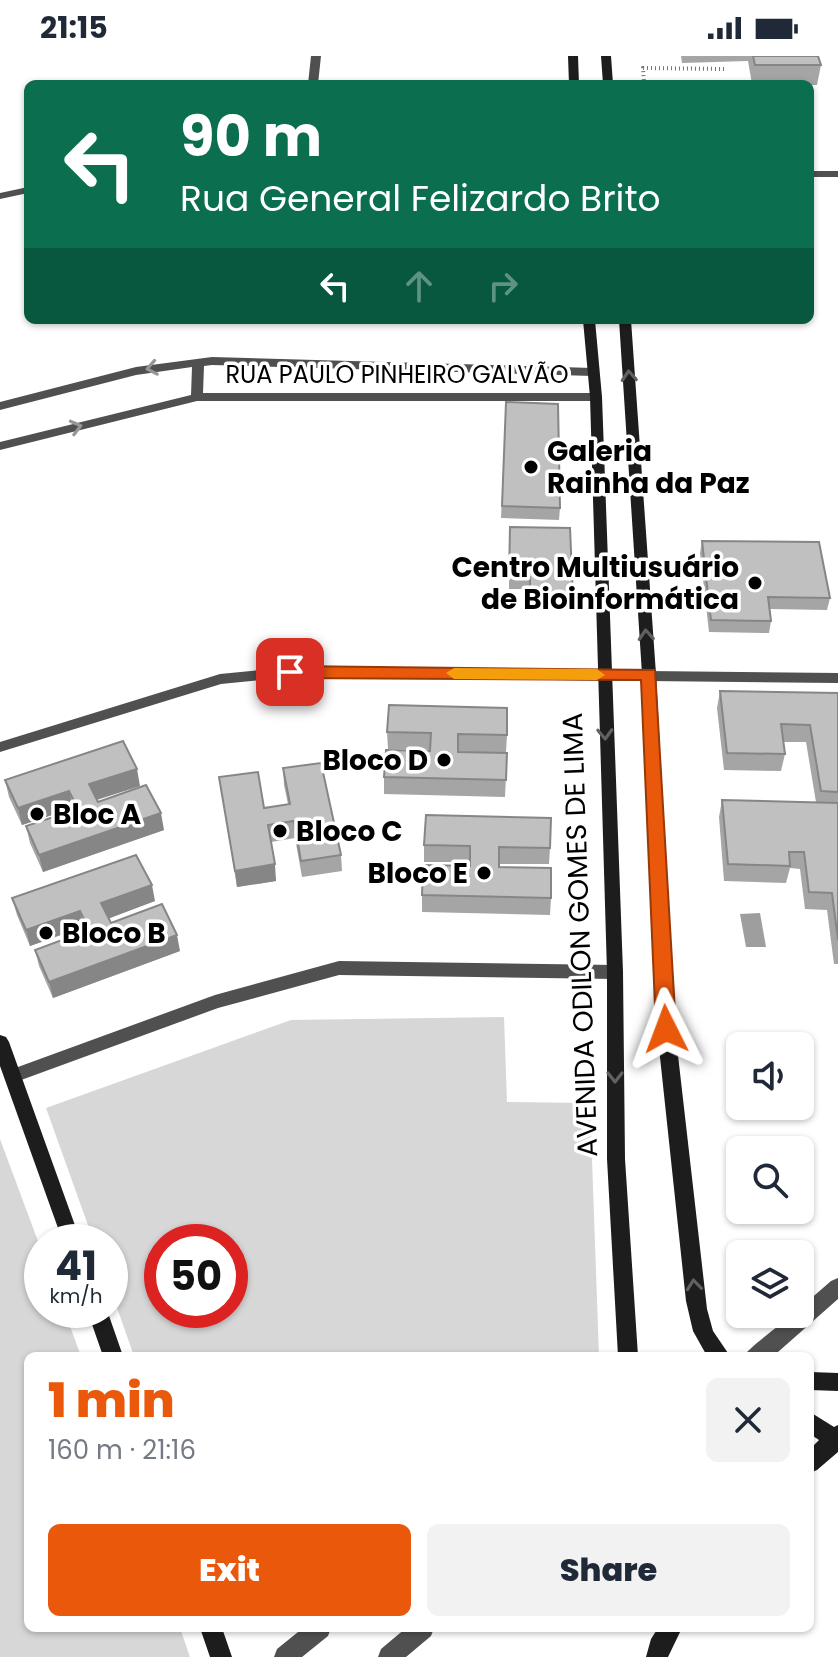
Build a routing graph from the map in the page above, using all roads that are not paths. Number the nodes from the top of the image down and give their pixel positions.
1 (316, 56) edge
2 (573, 56) edge
3 (606, 56) edge
4 (313, 80) edge
5 (574, 80) edge
6 (608, 80) edge
7 (814, 174) edge
8 (838, 174) edge
9 (24, 191) edge
10 (0, 196) edge
11 (589, 324) edge
12 (625, 324) edge
13 (198, 362) junction
14 (593, 372) junction
15 (197, 397) junction
16 (596, 397) junction
17 (0, 406) edge
18 (0, 446) edge
19 (649, 674) junction
20 (603, 675) junction
21 (838, 678) edge
22 (0, 747) edge
23 (615, 972) junction
24 (0, 1042) edge
25 (13, 1076) junction
26 (66, 1224) edge
27 (838, 1287) edge
28 (103, 1328) edge
29 (112, 1352) edge
30 (628, 1352) edge
31 (716, 1352) edge
32 (761, 1352) edge
33 (814, 1381) edge
34 (838, 1382) edge
35 (814, 1424) edge
36 (837, 1438) edge
37 (814, 1459) edge
38 (212, 1632) edge
39 (315, 1632) edge
40 (418, 1632) edge
41 (221, 1657) edge
42 (285, 1657) edge
43 (389, 1657) edge

1 - 4 street
2 - 5 main road
3 - 6 main road
7 - 8 street
9 - 10 street
11 - 14 main road, AVENIDA ODILON GOMES DE LIMA
19 -> 12 main road
13 - 14 street, RUA PAULO PINHEIRO GALVÃO
13 - 15 street, RUA PAULO PINHEIRO GALVÃO
13 -> 17 street, RUA PAULO PINHEIRO GALVÃO
14 - 16 main road, AVENIDA ODILON GOMES DE LIMA
15 - 16 street, RUA PAULO PINHEIRO GALVÃO
18 -> 15 street, RUA PAULO PINHEIRO GALVÃO
16 - 20 main road, AVENIDA ODILON GOMES DE LIMA
19 - 20 street
19 - 21 street
31 -> 19 main road
20 - 22 street
20 -> 23 main road, AVENIDA ODILON GOMES DE LIMA
23 - 25 street
23 -> 30 main road, AVENIDA ODILON GOMES DE LIMA
24 - 25 main road
25 - 26 main road
27 - 32 street
28 - 29 main road
33 - 34 main road
35 - 36 main road
36 - 37 main road
38 - 41 main road
39 - 42 street
40 - 43 street

